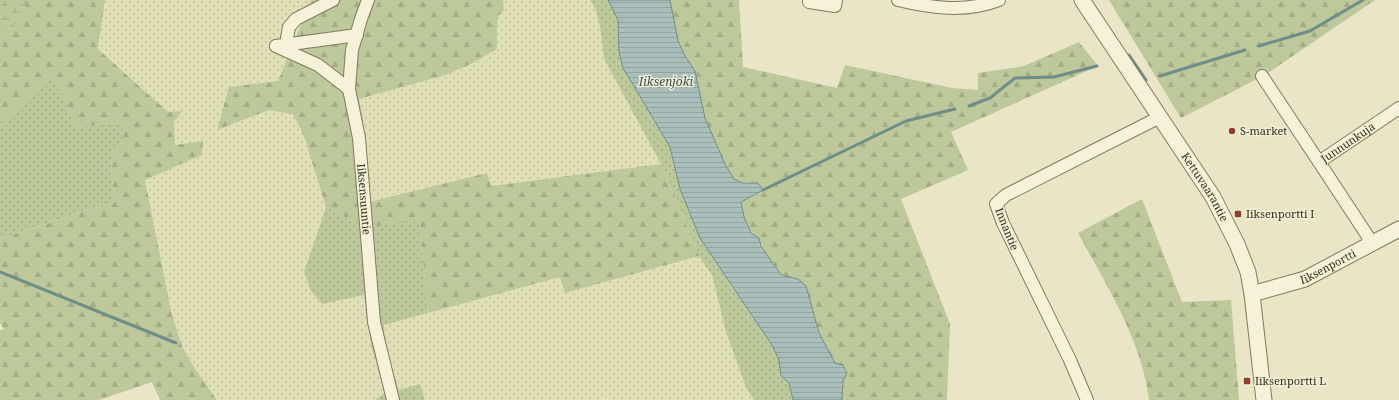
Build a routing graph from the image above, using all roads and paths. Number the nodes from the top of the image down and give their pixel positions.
1 (333, 0) edge
2 (368, 0) edge
3 (809, 0) edge
4 (836, 0) edge
5 (898, 0) edge
6 (999, 0) edge
7 (1082, 0) edge
8 (357, 35) junction
9 (286, 44) junction
10 (1262, 76) dead end
11 (349, 89) junction
12 (1399, 108) edge
13 (1160, 117) junction
14 (1319, 162) junction
15 (1399, 229) edge
16 (1371, 245) junction
17 (1252, 294) junction
18 (393, 400) edge
19 (1087, 400) edge
20 (1264, 400) edge

1 - 9 street
2 - 8 street, Iiksensuuntie
3 - 4 street
5 - 6 street
7 - 13 street, Kettuvaarantie
8 - 9 street
8 - 11 street, Iiksensuuntie
9 - 11 street
10 - 14 street
11 - 18 street, Iiksensuuntie
12 - 14 street, Junnunkuja
13 - 17 street, Kettuvaarantie
13 - 19 street, Innantie
14 - 16 street, Junnunkuja
15 - 16 street, Iiksenportti
16 - 17 street, Iiksenportti
17 - 20 street, Kettuvaarantie

